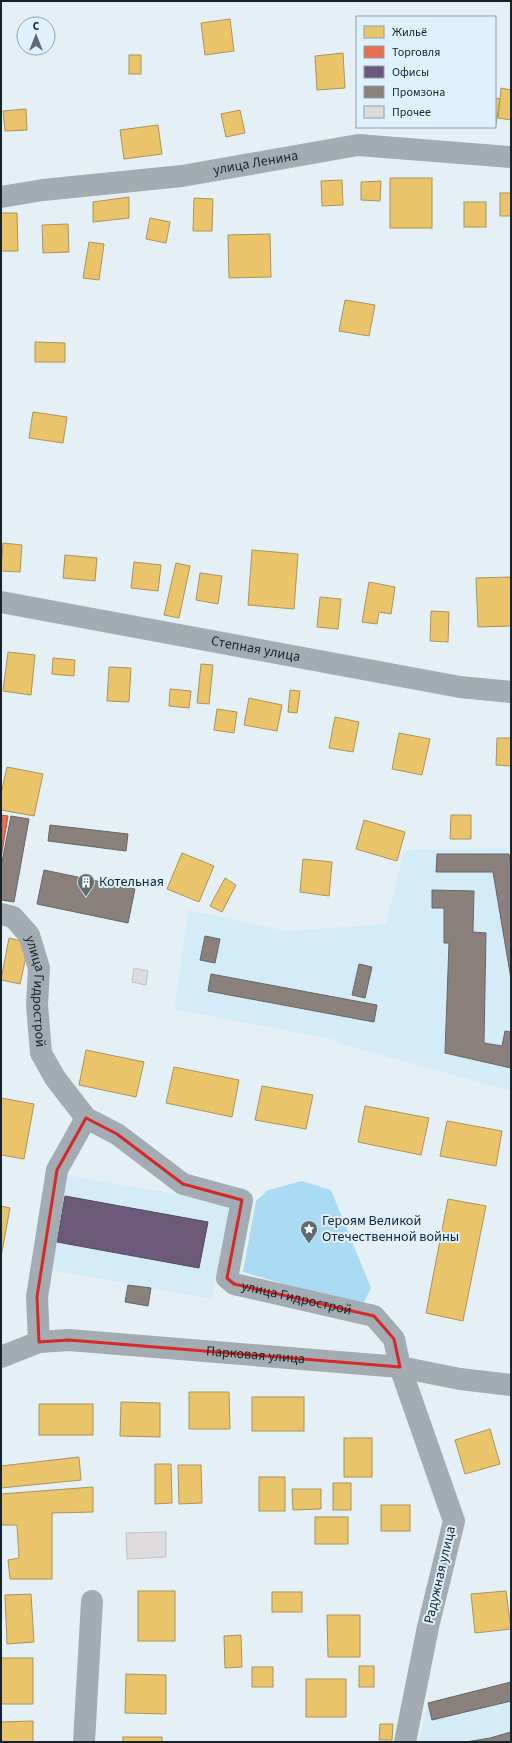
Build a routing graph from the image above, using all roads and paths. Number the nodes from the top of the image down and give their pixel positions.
1 (511, 158) edge
2 (1, 196) edge
3 (1, 602) edge
4 (511, 692) edge
5 (1, 914) edge
6 (86, 1118) junction
7 (39, 1342) junction
8 (1, 1357) edge
9 (400, 1367) junction
10 (511, 1385) edge
11 (92, 1601) dead end
12 (84, 1742) edge
13 (405, 1742) edge

1 - 2 street, улица Ленина
3 - 4 street, Степная улица
5 - 6 street, улица Гидрострой
6 - 7 street
6 - 9 street, улица Гидрострой
7 - 8 street, Парковая улица
7 - 9 street, Парковая улица
9 - 10 street, Парковая улица
9 - 13 street, Радужная улица
11 - 12 street

